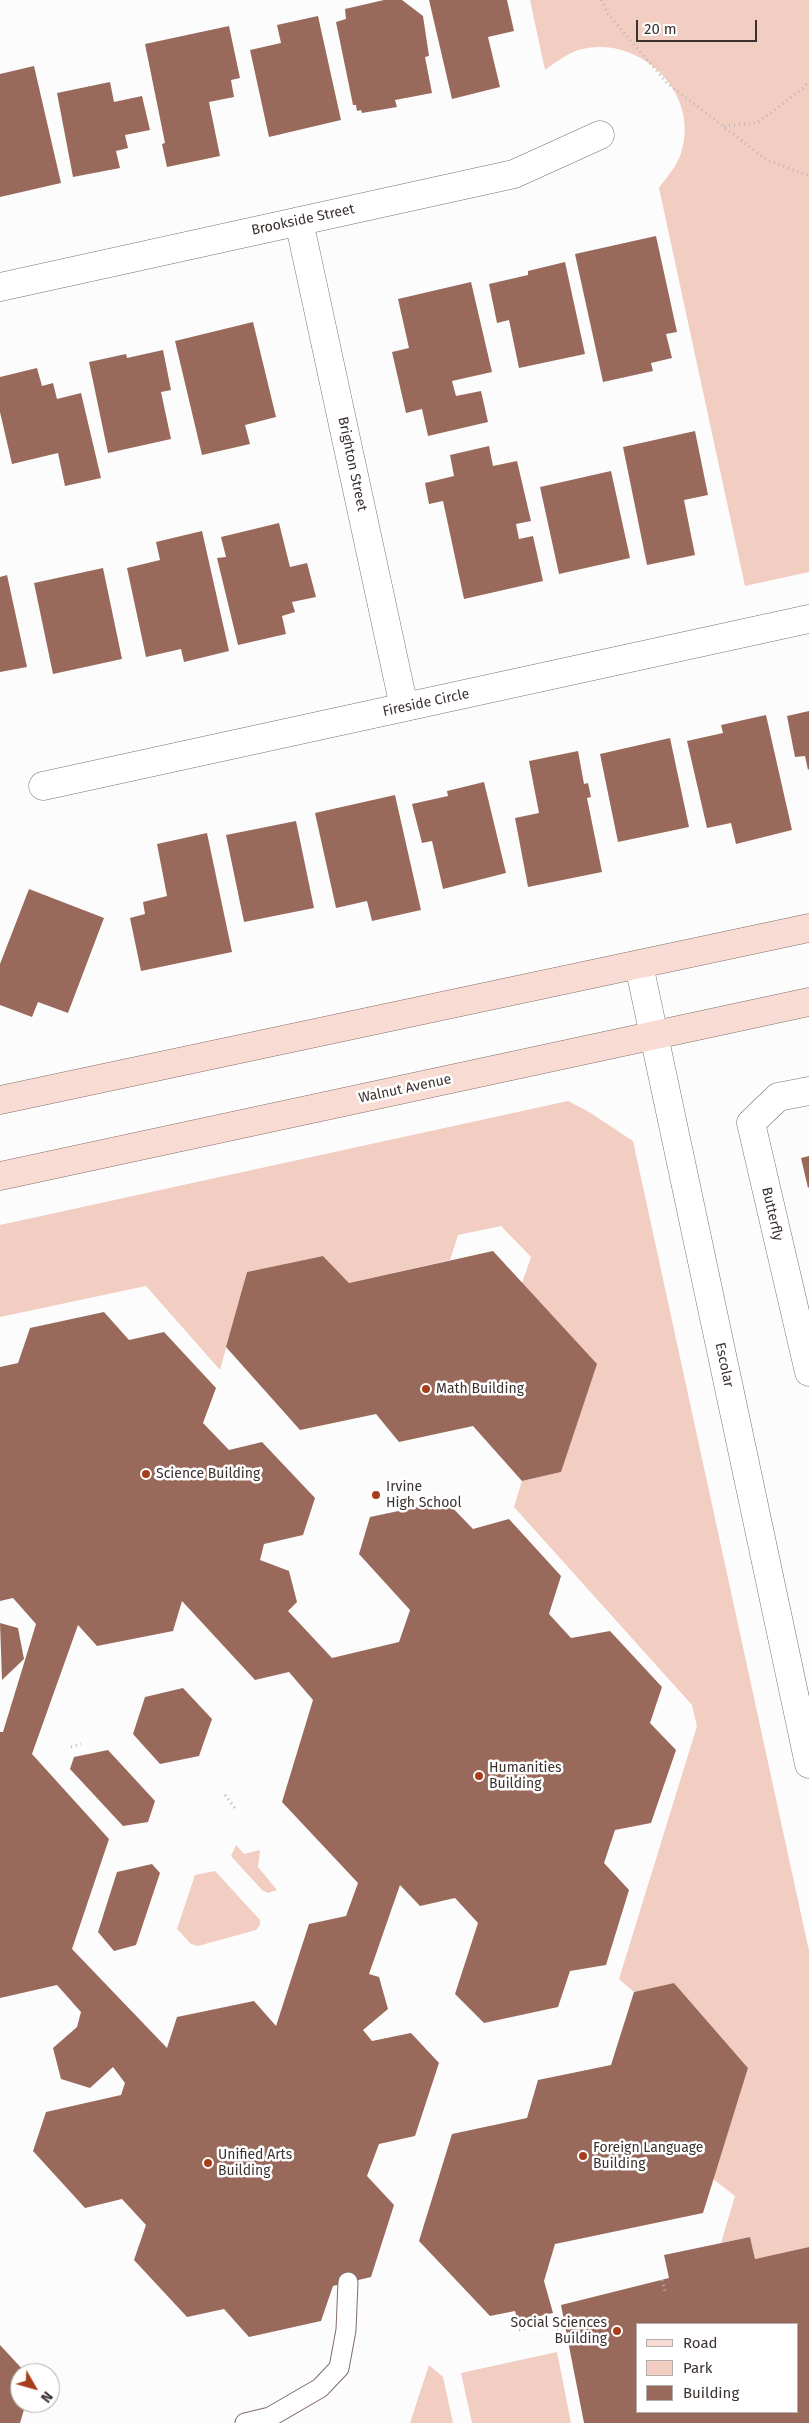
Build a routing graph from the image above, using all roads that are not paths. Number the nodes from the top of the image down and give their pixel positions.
1 (600, 135) dead end
2 (299, 221) junction
3 (0, 287) edge
4 (809, 619) edge
5 (404, 707) junction
6 (43, 786) dead end
7 (809, 928) edge
8 (639, 965) junction
9 (809, 1002) edge
10 (654, 1036) junction
11 (809, 1091) edge
12 (0, 1100) edge
13 (0, 1176) edge
14 (809, 1372) edge
15 (809, 1764) edge
16 (348, 2282) dead end
17 (245, 2423) edge

1 - 2 street, Brookside Street
2 - 3 street, Brookside Street
2 - 5 street, Brighton Street
4 - 5 street, Fireside Circle
5 - 6 street, Fireside Circle
7 - 8 main road
8 - 10 street, Escolar
8 - 12 main road
9 - 10 main road, Walnut Avenue
10 - 13 main road, Walnut Avenue
10 - 15 street, Escolar
11 - 14 street, Butterfly
16 - 17 lane

